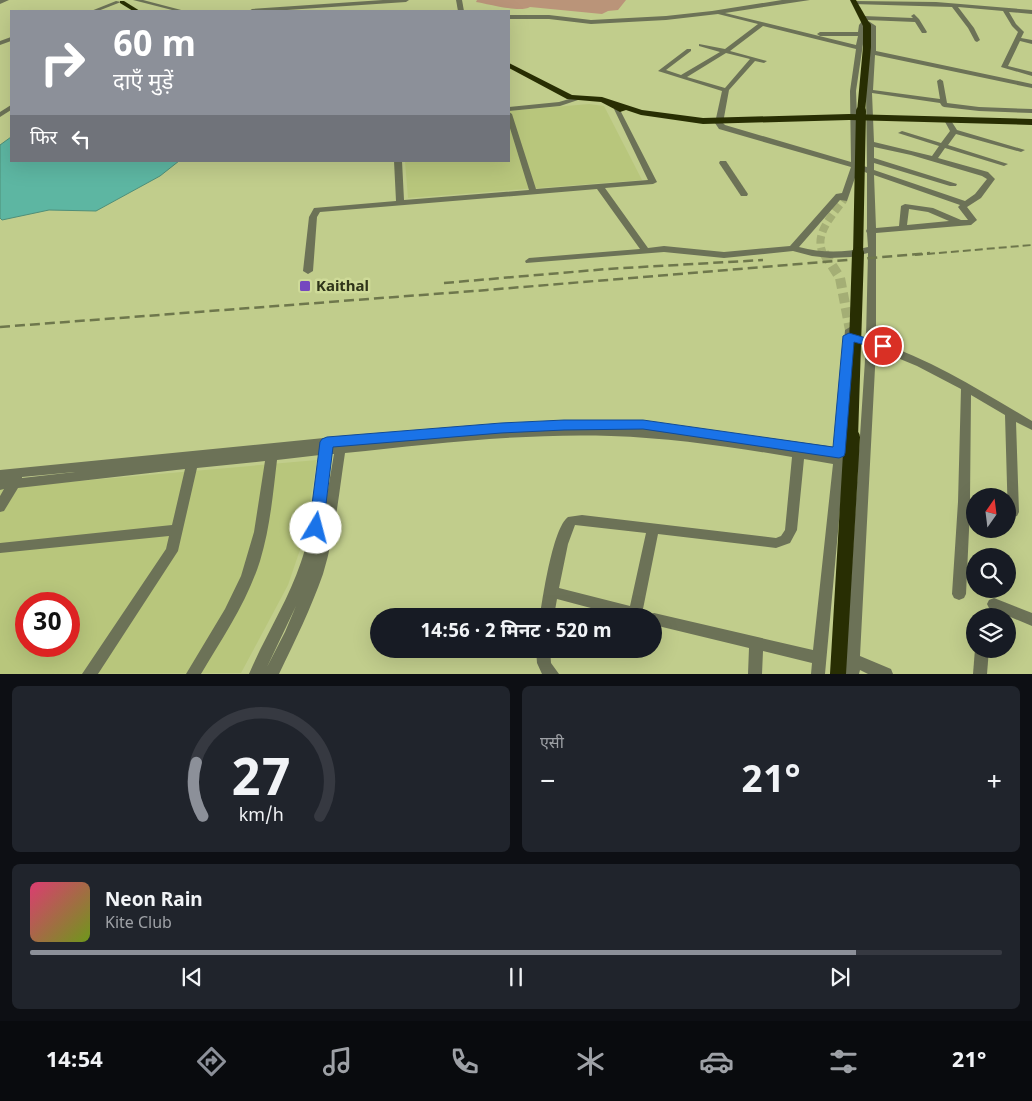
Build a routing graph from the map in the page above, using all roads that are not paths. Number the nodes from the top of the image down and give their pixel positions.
1 (6, 0) edge
2 (130, 0) edge
3 (136, 0) edge
4 (406, 0) edge
5 (792, 0) edge
6 (807, 0) edge
7 (973, 0) edge
8 (117, 1) edge
9 (854, 1) edge
10 (0, 2) edge
11 (907, 4) junction
12 (953, 5) junction
13 (979, 8) junction
14 (96, 10) edge
15 (135, 10) edge
16 (178, 10) edge
17 (266, 10) edge
18 (1004, 10) junction
19 (1032, 12) edge
20 (720, 13) junction
21 (510, 17) edge
22 (915, 17) junction
23 (763, 23) junction
24 (865, 23) junction
25 (920, 26) junction
26 (924, 32) dead end
27 (850, 33) junction
28 (814, 35) junction
29 (1018, 39) junction
30 (977, 40) dead end
31 (1032, 42) edge
32 (846, 44) junction
33 (701, 45) dead end
34 (859, 48) junction
35 (689, 50) dead end
36 (726, 51) junction
37 (872, 52) junction
38 (754, 58) junction
39 (764, 61) dead end
40 (510, 66) edge
41 (510, 70) edge
42 (1032, 74) edge
43 (682, 77) junction
44 (940, 82) dead end
45 (1032, 86) edge
46 (726, 90) junction
47 (869, 90) junction
48 (574, 100) junction
49 (943, 103) junction
50 (619, 107) junction
51 (510, 109) edge
52 (1032, 111) edge
53 (510, 117) edge
54 (854, 119) junction
55 (869, 119) junction
56 (719, 122) junction
57 (952, 123) junction
58 (1032, 123) edge
59 (902, 133) dead end
60 (870, 144) junction
61 (944, 145) junction
62 (1021, 150) dead end
63 (870, 159) junction
64 (933, 159) junction
65 (398, 162) edge
66 (723, 163) dead end
67 (1004, 164) dead end
68 (855, 166) junction
69 (870, 171) junction
70 (953, 184) dead end
71 (598, 186) junction
72 (533, 191) junction
73 (744, 194) dead end
74 (400, 202) junction
75 (966, 204) junction
76 (959, 223) junction
77 (903, 228) junction
78 (870, 231) junction
79 (794, 248) junction
80 (872, 249) junction
81 (646, 251) junction
82 (529, 261) dead end
83 (308, 272) dead end
84 (871, 342) junction
85 (966, 386) junction
86 (1010, 413) junction
87 (1032, 426) edge
88 (341, 445) junction
89 (327, 446) junction
90 (798, 450) junction
91 (272, 456) junction
92 (839, 457) junction
93 (193, 460) junction
94 (865, 461) junction
95 (0, 476) edge
96 (17, 478) junction
97 (0, 485) edge
98 (969, 488) edge
99 (1012, 488) edge
100 (0, 506) edge
101 (653, 529) junction
102 (177, 530) junction
103 (966, 537) edge
104 (0, 548) edge
105 (551, 592) junction
106 (959, 594) dead end
107 (994, 604) dead end
108 (548, 608) edge
109 (612, 608) edge
110 (640, 608) edge
111 (1032, 620) edge
112 (662, 621) edge
113 (756, 643) junction
114 (543, 658) edge
115 (819, 658) junction
116 (981, 658) edge
117 (852, 667) edge
118 (89, 674) edge
119 (193, 674) edge
120 (256, 674) edge
121 (271, 674) edge
122 (552, 674) edge
123 (755, 674) edge
124 (818, 674) edge
125 (838, 674) edge
126 (886, 674) edge
127 (980, 674) edge

1 - 10 street
2 - 8 main road
3 - 16 street
4 - 17 street
5 - 20 street
6 - 20 street
7 - 13 street
8 - 14 street
8 - 15 main road
9 - 11 street
9 - 24 main road
11 - 12 street
11 - 22 street
12 - 13 street
12 - 30 street
13 - 18 street
18 - 19 street
18 - 29 street
20 - 21 street
20 - 23 street
22 - 24 street
22 - 25 street
23 - 28 street
23 - 36 street
24 - 25 street
24 - 27 street
24 - 34 street
24 - 37 street
24 - 125 main road, bridge
25 - 26 street
27 - 28 street
27 - 32 street
28 - 32 street
29 - 31 street
29 - 42 street
32 - 34 street
33 - 36 street
34 - 54 street
35 - 43 street
36 - 38 street
36 - 43 street
37 - 45 street
37 - 47 street
38 - 39 street
38 - 46 street
40 - 48 main road
41 - 48 main road
43 - 46 street
44 - 49 street
46 - 56 street
47 - 49 street
47 - 55 street
48 - 50 main road
48 - 51 street
49 - 52 street
49 - 57 street
50 - 56 main road
50 - 71 street
53 - 72 street
54 - 55 main road
54 - 56 main road
54 - 68 street
55 - 57 main road
55 - 60 street
56 - 68 street
57 - 58 main road
57 - 61 street
57 - 62 street
59 - 61 street
60 - 63 street
60 - 64 street
61 - 64 street
61 - 67 street
63 - 69 street
63 - 70 street
64 - 75 street
65 - 74 street
66 - 73 street
68 - 69 street
68 - 79 street
69 - 75 street
69 - 78 street
71 - 72 street
71 - 81 street
72 - 74 street
74 - 83 street
75 - 76 street
76 - 77 street
76 - 77 street
77 - 78 street
78 - 80 street
79 - 80 street
79 - 81 street
80 - 84 street
81 - 82 street
84 - 85 street
84 - 92 street
84 - 94 street
85 - 86 street
85 - 98 street
86 - 87 street
86 - 99 street
88 - 89 street
88 - 90 street
88 - 121 street
89 - 91 street
89 - 93 street
89 - 120 street
90 - 92 street
90 - 101 street
91 - 93 street
91 - 119 street
92 - 94 street
92 - 115 street
93 - 96 street
93 - 102 street
94 - 117 street
95 - 96 street
96 - 97 street
96 - 100 street
101 - 105 street
101 - 110 street
102 - 104 street
102 - 118 street
103 - 106 street
105 - 108 street
105 - 109 street
107 - 111 street
112 - 113 street
113 - 115 street
113 - 123 street
114 - 122 street
115 - 124 street
116 - 127 street
117 - 126 street

